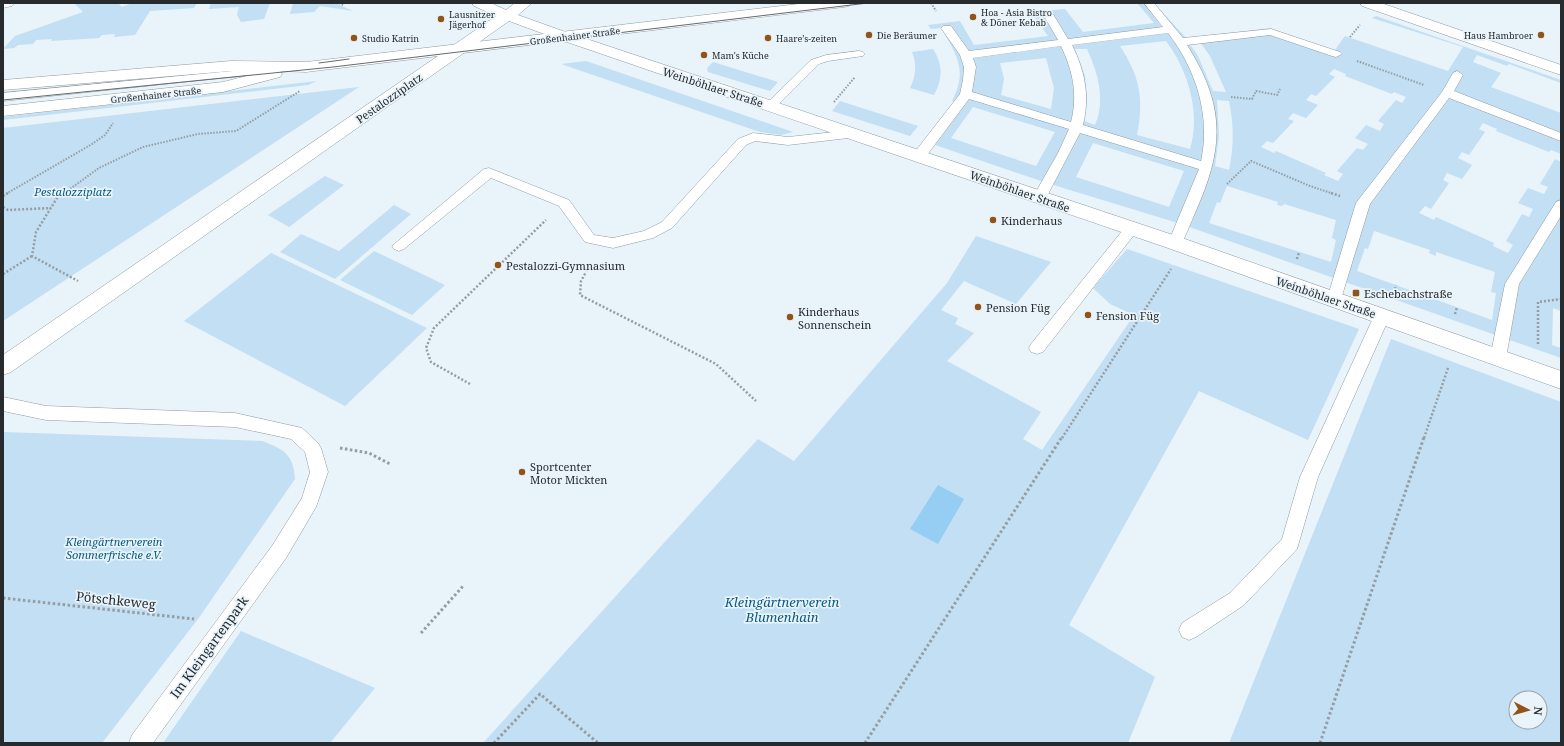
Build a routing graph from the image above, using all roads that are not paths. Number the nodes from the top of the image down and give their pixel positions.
1 (7, 3) edge
2 (479, 3) edge
3 (525, 3) edge
4 (844, 3) edge
5 (3, 4) edge
6 (1149, 4) dead end
7 (1370, 4) edge
8 (508, 16) junction
9 (1049, 16) dead end
10 (947, 28) dead end
11 (1170, 29) junction
12 (566, 37) junction
13 (1066, 42) junction
14 (1180, 42) junction
15 (460, 49) junction
16 (859, 54) dead end
17 (1336, 54) road end
18 (966, 55) junction
19 (306, 67) junction
20 (1561, 70) edge
21 (1457, 75) dead end
22 (3, 85) edge
23 (1447, 93) junction
24 (966, 94) junction
25 (3, 97) edge
26 (770, 106) junction
27 (3, 111) edge
28 (1076, 127) junction
29 (853, 134) junction
30 (1561, 138) edge
31 (919, 156) junction
32 (1205, 171) junction
33 (1040, 197) junction
34 (1561, 204) edge
35 (1132, 228) junction
36 (1175, 243) junction
37 (399, 246) dead end
38 (1334, 299) junction
39 (1382, 316) junction
40 (1037, 348) dead end
41 (1498, 358) junction
42 (3, 366) edge
43 (1561, 380) edge
44 (3, 404) edge
45 (1188, 630) dead end
46 (140, 743) edge

1 - 5 street
2 - 8 street, Weinböhlaer Straße
3 - 8 street, Pestalozziplatz
4 - 12 street, Großenhainer Straße
6 - 11 lane
7 - 20 street
8 - 12 street, Weinböhlaer Straße
8 - 15 street, Pestalozziplatz
9 - 13 lane
10 - 18 lane
11 - 13 lane
11 - 14 lane
12 - 15 street, Großenhainer Straße
12 - 26 street, Weinböhlaer Straße
13 - 18 lane
13 - 28 lane
14 - 17 lane
14 - 32 lane
15 - 19 street, Großenhainer Straße
15 - 42 street, Pestalozziplatz
16 - 26 lane
18 - 24 lane
19 - 22 street, Großenhainer Straße
19 - 25 lane, Großenhainer Straße
19 - 27 street, Großenhainer Straße
21 - 23 lane
23 - 30 lane
23 - 38 lane
24 - 28 lane
24 - 31 lane
26 - 29 street, Weinböhlaer Straße
28 - 32 lane
28 - 33 lane
29 - 31 street, Weinböhlaer Straße
29 - 37 lane
31 - 33 street, Weinböhlaer Straße
32 - 36 lane
33 - 35 street, Weinböhlaer Straße
34 - 41 lane
35 - 36 street, Weinböhlaer Straße
35 - 40 lane
36 - 38 street, Weinböhlaer Straße
38 - 39 street, Weinböhlaer Straße
39 - 41 street, Weinböhlaer Straße
39 - 45 lane
41 - 43 street, Weinböhlaer Straße
44 - 46 lane, Im Kleingartenpark

